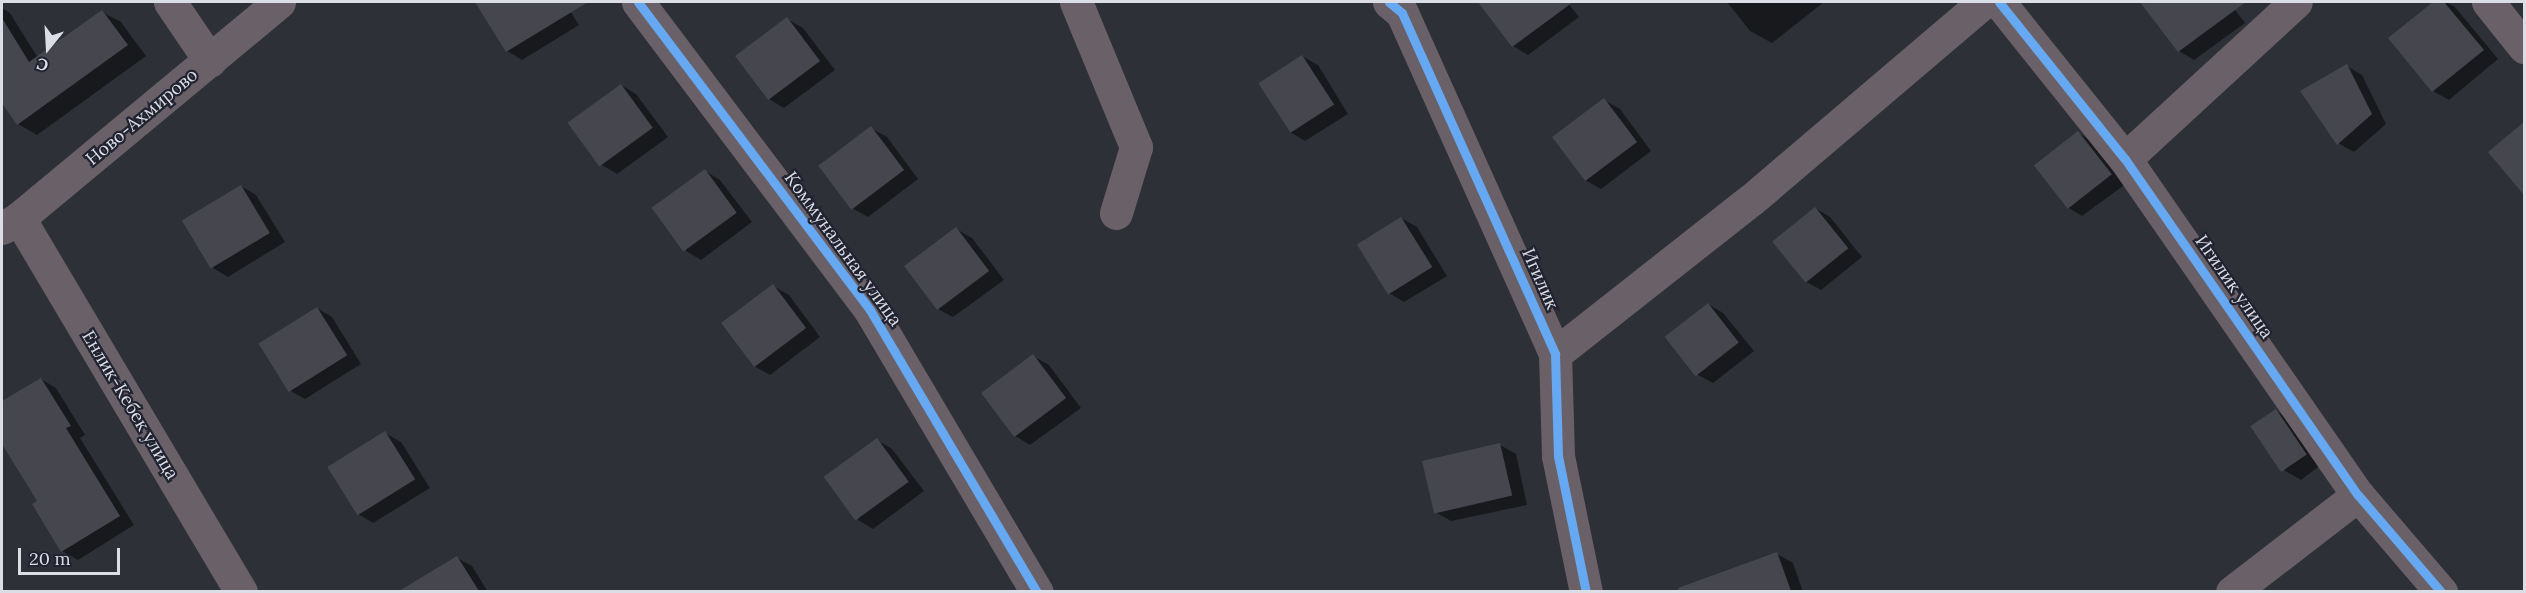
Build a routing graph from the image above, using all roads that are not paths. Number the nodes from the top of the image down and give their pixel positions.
1 (170, 2) edge
2 (279, 2) edge
3 (638, 2) edge
4 (1076, 2) edge
5 (1389, 2) edge
6 (1984, 2) edge
7 (1999, 2) edge
8 (2296, 2) edge
9 (2488, 2) edge
10 (2524, 46) edge
11 (210, 61) junction
12 (2125, 159) junction
13 (1116, 213) dead end
14 (10, 223) edge
15 (1556, 354) junction
16 (2358, 495) junction
17 (241, 591) edge
18 (1037, 591) edge
19 (1586, 591) edge
20 (2232, 591) edge
21 (2441, 591) edge

1 - 11 street
2 - 11 street, Ново-Ахмирово
3 - 18 street, Коммунальная улица
4 - 13 street
5 - 15 street, Игилик
6 - 15 street
7 - 12 street, Игилик улица
8 - 12 street
9 - 10 street
11 - 14 street, Ново-Ахмирово
12 - 16 street, Игилик улица
14 - 17 street, Енлик-Кебек улица
15 - 19 street, Игилик
16 - 20 street
16 - 21 street, Игилик улица

